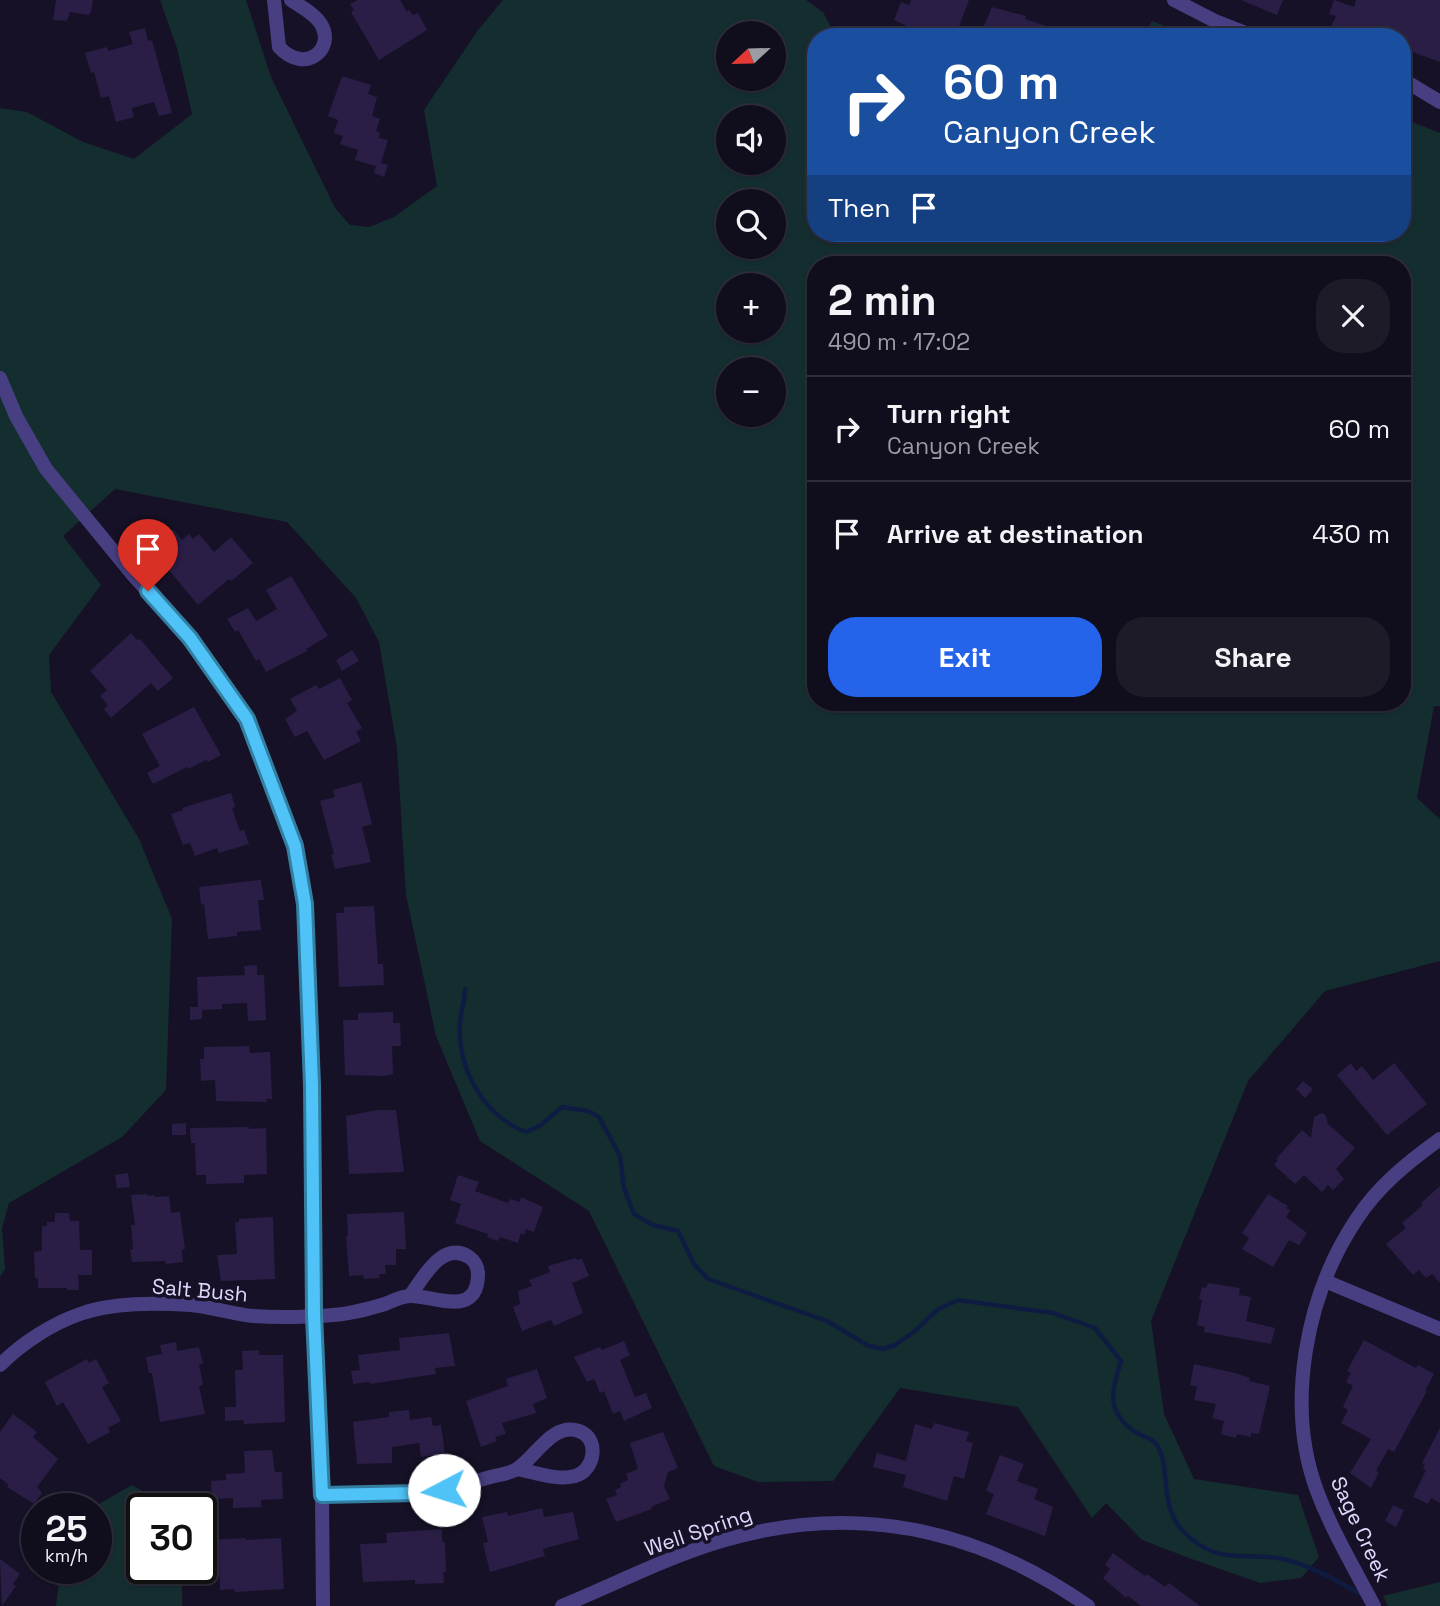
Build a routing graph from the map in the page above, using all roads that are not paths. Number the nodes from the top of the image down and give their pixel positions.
1 (274, 0) edge
2 (291, 0) edge
3 (1174, 0) edge
4 (1233, 28) edge
5 (1411, 84) edge
6 (1440, 102) edge
7 (0, 379) edge
8 (1440, 1139) edge
9 (1325, 1281) junction
10 (410, 1296) junction
11 (314, 1315) junction
12 (1440, 1329) edge
13 (0, 1365) edge
14 (517, 1469) junction
15 (322, 1495) junction
16 (323, 1606) edge
17 (562, 1606) edge
18 (1088, 1606) edge
19 (1374, 1606) edge

1 - 2 street
3 - 4 street
5 - 6 street
7 - 11 street
8 - 9 street, Sage Creek
9 - 12 street
9 - 19 street, Sage Creek
10 - 10 street, Salt Bush
10 - 11 street, Salt Bush
11 - 13 street, Salt Bush
11 - 15 street
14 - 14 street
14 - 15 street
15 - 16 street
17 - 18 street, Well Spring

